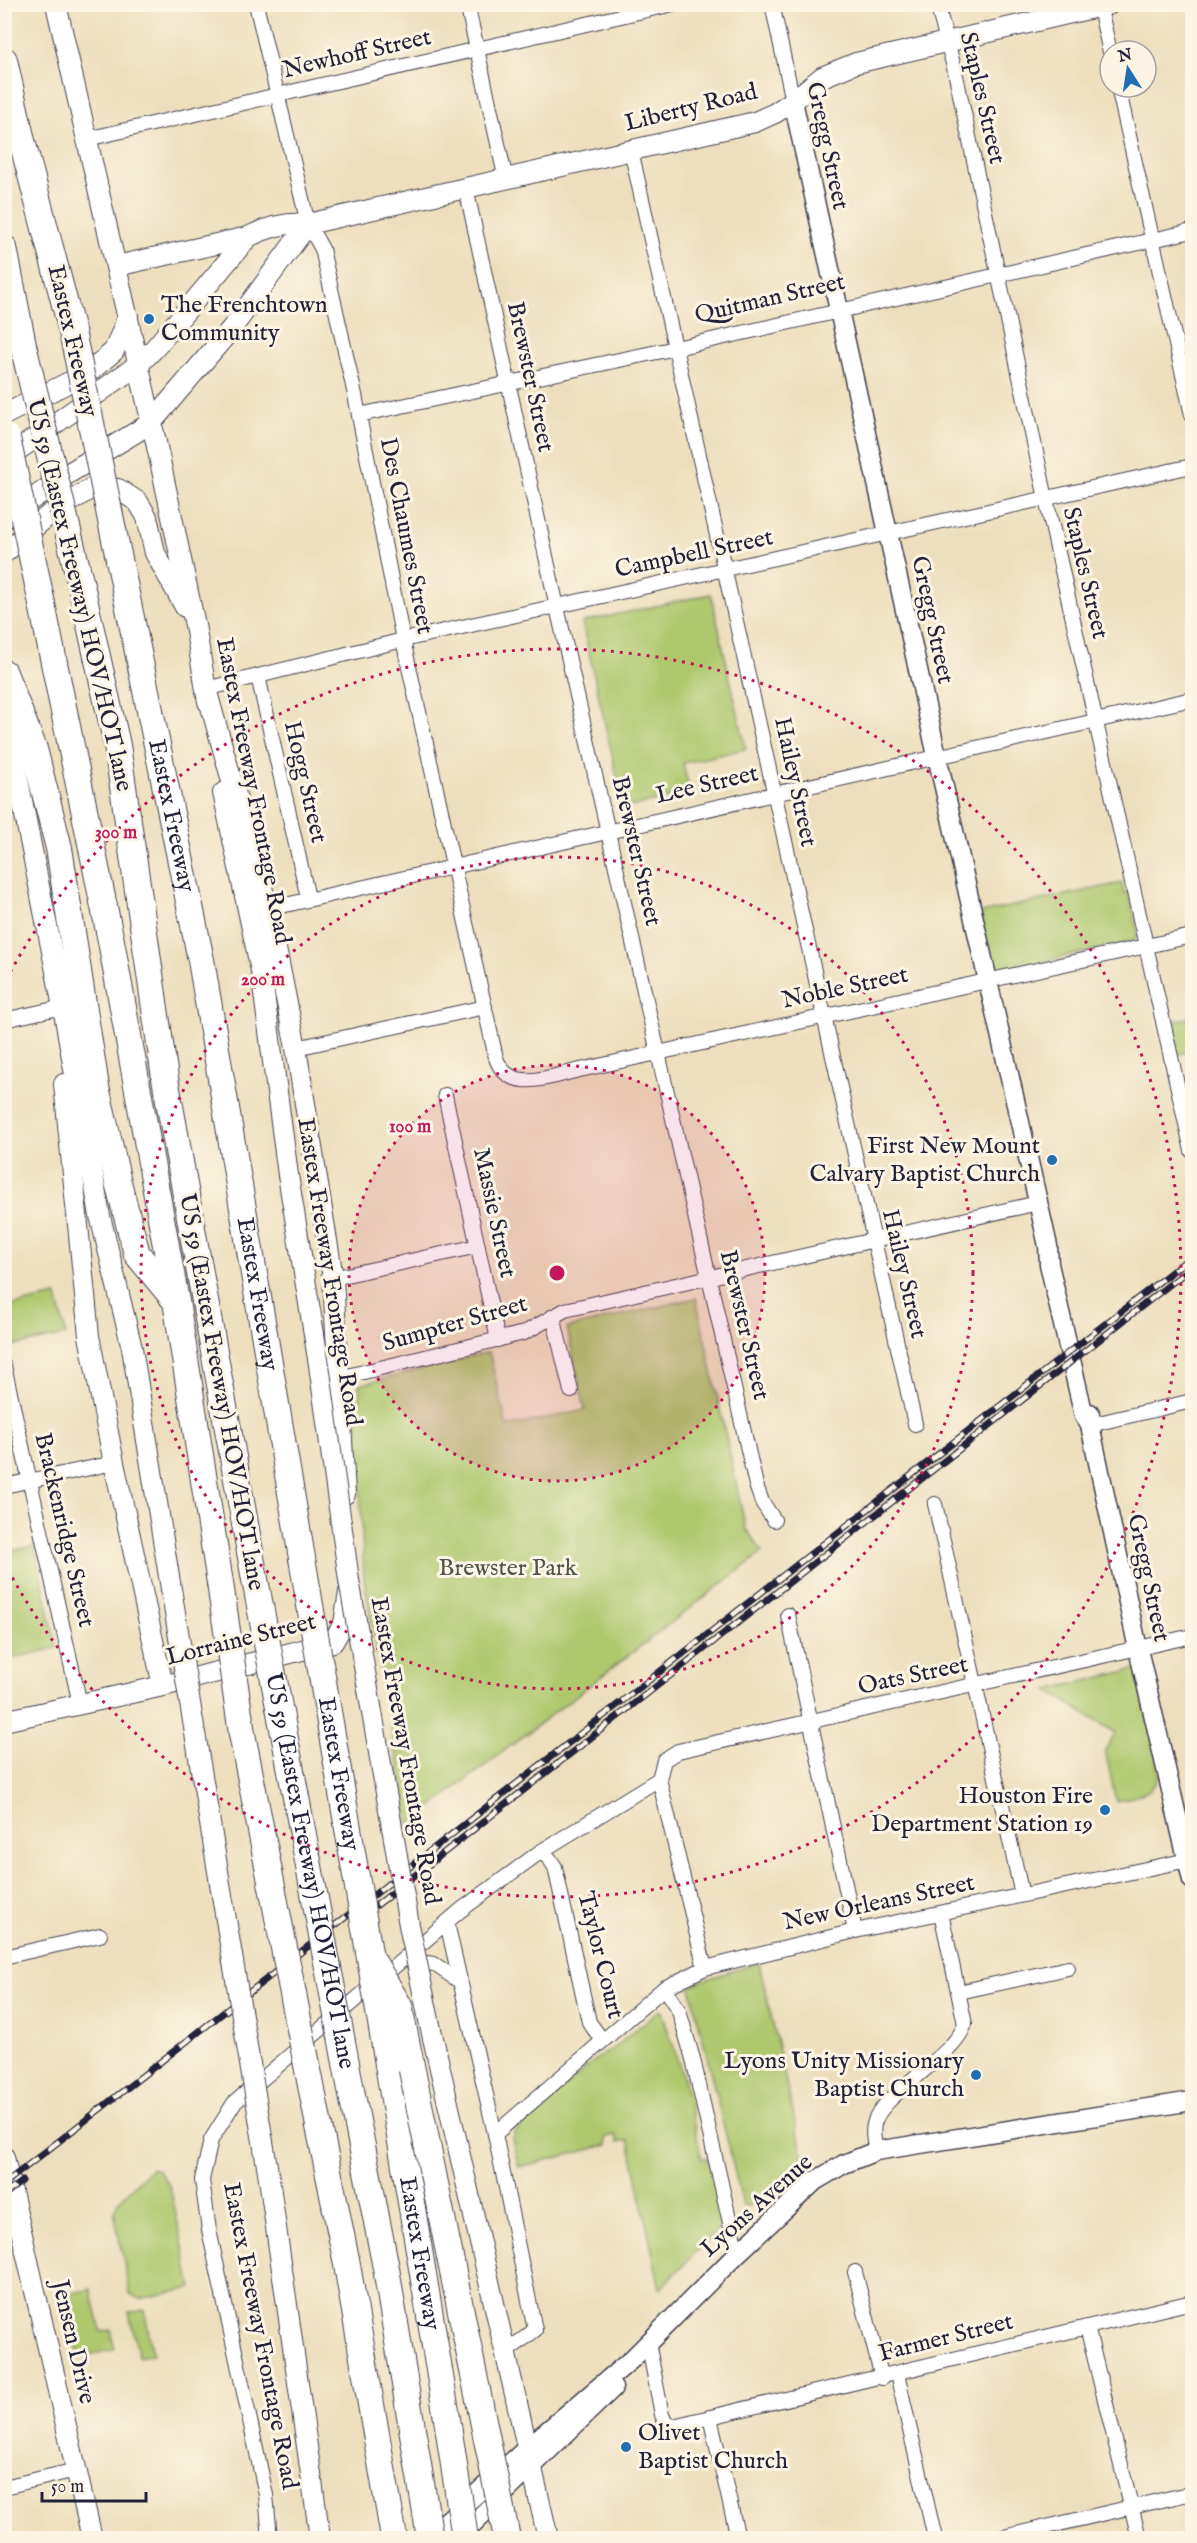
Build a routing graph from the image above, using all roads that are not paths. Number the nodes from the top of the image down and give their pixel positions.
1 (56, 4) edge
2 (256, 4) edge
3 (467, 4) edge
4 (673, 4) edge
5 (772, 4) edge
6 (937, 4) edge
7 (1103, 5) edge
8 (1108, 39) edge
9 (949, 43) junction
10 (477, 49) junction
11 (4, 60) edge
12 (278, 95) junction
13 (1121, 99) edge
14 (794, 101) junction
15 (87, 139) junction
16 (631, 150) junction
17 (506, 180) junction
18 (466, 188) junction
19 (308, 224) junction
20 (1192, 231) edge
21 (253, 235) junction
22 (1152, 240) junction
23 (6, 255) edge
24 (116, 266) junction
25 (275, 266) junction
26 (998, 275) junction
27 (838, 309) junction
28 (128, 316) junction
29 (676, 348) junction
30 (139, 364) junction
31 (508, 382) junction
32 (359, 415) junction
33 (1192, 415) edge
34 (152, 423) junction
35 (5, 434) edge
36 (1192, 466) edge
37 (1046, 499) junction
38 (4, 519) edge
39 (888, 534) junction
40 (4, 553) edge
41 (726, 570) junction
42 (557, 607) junction
43 (195, 626) junction
44 (404, 640) junction
45 (4, 673) edge
46 (258, 676) junction
47 (206, 689) junction
48 (1192, 699) edge
49 (5, 717) edge
50 (1096, 721) junction
51 (937, 756) junction
52 (774, 793) junction
53 (608, 831) junction
54 (453, 866) junction
55 (308, 898) junction
56 (268, 909) junction
57 (1192, 936) edge
58 (1147, 946) junction
59 (989, 980) junction
60 (63, 1007) junction
61 (485, 1007) junction
62 (824, 1016) junction
63 (4, 1020) edge
64 (296, 1048) junction
65 (659, 1052) junction
66 (507, 1076) joint
67 (445, 1095) dead end
68 (1192, 1151) edge
69 (1038, 1203) junction
70 (874, 1240) junction
71 (478, 1246) junction
72 (710, 1277) junction
73 (333, 1278) junction
74 (176, 1301) junction
75 (553, 1316) junction
76 (498, 1340) junction
77 (4, 1366) edge
78 (339, 1378) junction
79 (571, 1391) dead end
80 (1192, 1401) edge
81 (915, 1424) dead end
82 (1090, 1425) junction
83 (114, 1463) junction
84 (30, 1481) junction
85 (4, 1486) edge
86 (935, 1504) dead end
87 (774, 1520) dead end
88 (788, 1615) dead end
89 (1192, 1636) edge
90 (1138, 1649) junction
91 (163, 1686) junction
92 (975, 1686) junction
93 (80, 1704) junction
94 (4, 1721) edge
95 (810, 1722) junction
96 (659, 1779) junction
97 (540, 1852) junction
98 (1188, 1860) junction
99 (1192, 1880) edge
100 (1022, 1895) junction
101 (941, 1913) junction
102 (447, 1923) junction
103 (855, 1931) junction
104 (100, 1935) dead end
105 (4, 1957) edge
106 (372, 1960) junction
107 (403, 1961) junction
108 (705, 1968) junction
109 (1068, 1968) dead end
110 (459, 1981) junction
111 (664, 1988) junction
112 (959, 1992) junction
113 (602, 2040) junction
114 (1192, 2101) edge
115 (495, 2134) junction
116 (876, 2151) junction
117 (4, 2157) edge
118 (737, 2254) junction
119 (855, 2272) dead end
120 (1192, 2302) edge
121 (1087, 2326) junction
122 (648, 2342) junction
123 (505, 2352) junction
124 (632, 2359) junction
125 (897, 2374) junction
126 (882, 2378) junction
127 (710, 2417) junction
128 (528, 2447) junction
129 (533, 2469) junction
130 (76, 2470) junction
131 (4, 2487) edge
132 (1192, 2493) edge
133 (1132, 2507) junction
134 (93, 2538) edge
135 (270, 2538) edge
136 (320, 2538) edge
137 (394, 2538) edge
138 (429, 2538) edge
139 (457, 2538) edge
140 (465, 2538) edge
141 (507, 2538) edge
142 (548, 2538) edge
143 (738, 2538) edge
144 (935, 2538) edge
145 (999, 2538) edge
146 (1139, 2538) edge

1 - 15 main road, Eastex Freeway Frontage Road
2 - 12 street, Des Chaumes Street
3 - 10 street
4 - 10 street, Newhoff Street
5 - 14 street, Gregg Street
6 - 9 street, Staples Street
7 - 8 street
7 - 9 main road, Liberty Road
9 - 14 main road, Liberty Road
9 - 26 street, Staples Street
10 - 12 street, Newhoff Street
10 - 17 street
11 - 106 highway, Eastex Freeway, bridge
12 - 15 street, Newhoff Street
12 - 19 street, Des Chaumes Street
13 - 22 street
14 - 16 main road, Liberty Road
14 - 27 street, Gregg Street
15 - 24 main road, Eastex Freeway Frontage Road
16 - 17 main road, Liberty Road
16 - 29 street, Hailey Street
17 - 18 main road, Liberty Road
18 - 19 main road, Liberty Road
18 - 31 street, Brewster Street
19 - 21 main road, Liberty Road
19 - 25 main road
19 - 32 street, Des Chaumes Street
20 - 22 street, Quitman Street
21 - 24 main road, Liberty Road
21 - 25 main road
21 - 30 main road
22 - 26 street, Quitman Street
22 - 33 street
23 - 138 highway, US 59 (Eastex Freeway) HOV/HOT lane, bridge
24 - 28 main road, Eastex Freeway Frontage Road
25 - 34 main road
26 - 27 street, Quitman Street
26 - 37 street, Staples Street
27 - 29 street, Quitman Street
27 - 39 street, Gregg Street
28 - 30 main road, Eastex Freeway Frontage Road
28 - 35 main road
29 - 31 street, Quitman Street
29 - 41 street, Hailey Street
30 - 34 main road, Eastex Freeway Frontage Road
30 - 35 main road
31 - 32 street, Quitman Street
31 - 42 street, Brewster Street
32 - 44 street, Des Chaumes Street
34 - 38 main road
34 - 43 main road, Eastex Freeway Frontage Road
35 - 74 highway, bridge
36 - 37 street, Campbell Street
37 - 39 street, Campbell Street
37 - 50 street, Staples Street
39 - 41 street, Campbell Street
39 - 51 street, Gregg Street
40 - 43 main road
41 - 42 street, Campbell Street
41 - 52 street, Hailey Street
42 - 44 street, Campbell Street
42 - 53 street, Brewster Street
43 - 47 main road, Eastex Freeway Frontage Road
44 - 46 street, Campbell Street
44 - 54 street, Des Chaumes Street
45 - 74 highway
46 - 47 street, Campbell Street
46 - 55 street, Hogg Street
47 - 56 main road, Lorraine Street
47 - 123 main road, Eastex Freeway Frontage Road, bridge
48 - 50 street, Lee Street
49 - 60 main road, Eastex Freeway Frontage Road
50 - 51 street, Lee Street
50 - 58 street, Staples Street
51 - 52 street, Lee Street
51 - 59 street, Gregg Street
52 - 53 street, Lee Street
52 - 62 street, Hailey Street
53 - 54 street, Lee Street
53 - 65 street, Brewster Street
54 - 55 street, Lee Street
54 - 61 street, Des Chaumes Street
55 - 56 street, Lee Street
56 - 64 main road, Lorraine Street
57 - 58 street, Noble Street
58 - 59 street, Noble Street
58 - 68 street, Staples Street
59 - 62 street, Noble Street
59 - 69 street, Gregg Street
60 - 63 street
60 - 83 main road
60 - 136 main road, Eastex Freeway Frontage Road, bridge
61 - 64 street
61 - 66 street, Des Chaumes Street
62 - 65 street, Noble Street
62 - 70 street, Hailey Street
64 - 73 main road, Lorraine Street
65 - 66 street, Noble Street
65 - 72 street, Brewster Street
67 - 71 street, Massie Street
69 - 70 street, Sumpter Street
69 - 82 street, Gregg Street
70 - 72 street, Sumpter Street
70 - 81 street, Hailey Street
71 - 73 street
71 - 76 street, Massie Street
72 - 75 street, Sumpter Street
72 - 87 street, Brewster Street
73 - 78 main road, Lorraine Street
74 - 137 highway, bridge
75 - 76 street, Sumpter Street
75 - 79 street
76 - 78 street, Sumpter Street
77 - 84 street, Brackenridge Street
78 - 91 main road, Lorraine Street
80 - 82 street
82 - 90 street, Gregg Street
83 - 84 street
83 - 91 main road
84 - 85 street
84 - 93 street, Brackenridge Street
86 - 92 street
88 - 95 street
89 - 90 street, Oats Street
90 - 92 street, Oats Street
90 - 98 street, Gregg Street
91 - 93 main road, Lorraine Street
92 - 95 street, Oats Street
92 - 100 street
93 - 94 main road, Lorraine Street
95 - 96 street, Oats Street
95 - 103 street
96 - 97 street
96 - 108 street
97 - 102 street
97 - 113 street, Taylor Court
98 - 99 street, Gregg Street
98 - 100 street, New Orleans Street
100 - 101 street, New Orleans Street
101 - 103 street, New Orleans Street
101 - 112 street
102 - 107 street, Eastex Freeway Frontage Road
102 - 110 street, Eastex Freeway Frontage Road
103 - 108 street, New Orleans Street
104 - 105 street
106 - 140 highway, Eastex Freeway, bridge
106 - 141 highway, bridge
107 - 110 street
107 - 135 street, Eastex Freeway Frontage Road
108 - 111 street, New Orleans Street
109 - 112 street
110 - 115 street, Eastex Freeway Frontage Road
111 - 113 street, New Orleans Street
111 - 118 street
112 - 116 street
113 - 115 street, Taylor Court
114 - 116 street, Lyons Avenue
115 - 123 street, Eastex Freeway Frontage Road
116 - 118 street, Lyons Avenue
117 - 130 main road, Jensen Drive
118 - 122 street, Lyons Avenue
119 - 126 street
120 - 121 street, Farmer Street
121 - 125 street, Farmer Street
121 - 133 street
122 - 124 street, Lyons Avenue
122 - 127 street, Farmer Street
123 - 128 main road, Eastex Freeway Frontage Road
124 - 128 street, Lyons Avenue
124 - 129 street, Lyons Avenue
125 - 126 street, Farmer Street
125 - 144 street
126 - 127 street, Farmer Street
127 - 143 street
128 - 129 main road, Eastex Freeway Frontage Road
128 - 138 street, Lyons Avenue
129 - 139 street, Lyons Avenue
129 - 142 main road, Eastex Freeway Frontage Road
130 - 131 street
130 - 134 main road, Jensen Drive
132 - 133 street
133 - 145 street
133 - 146 street

